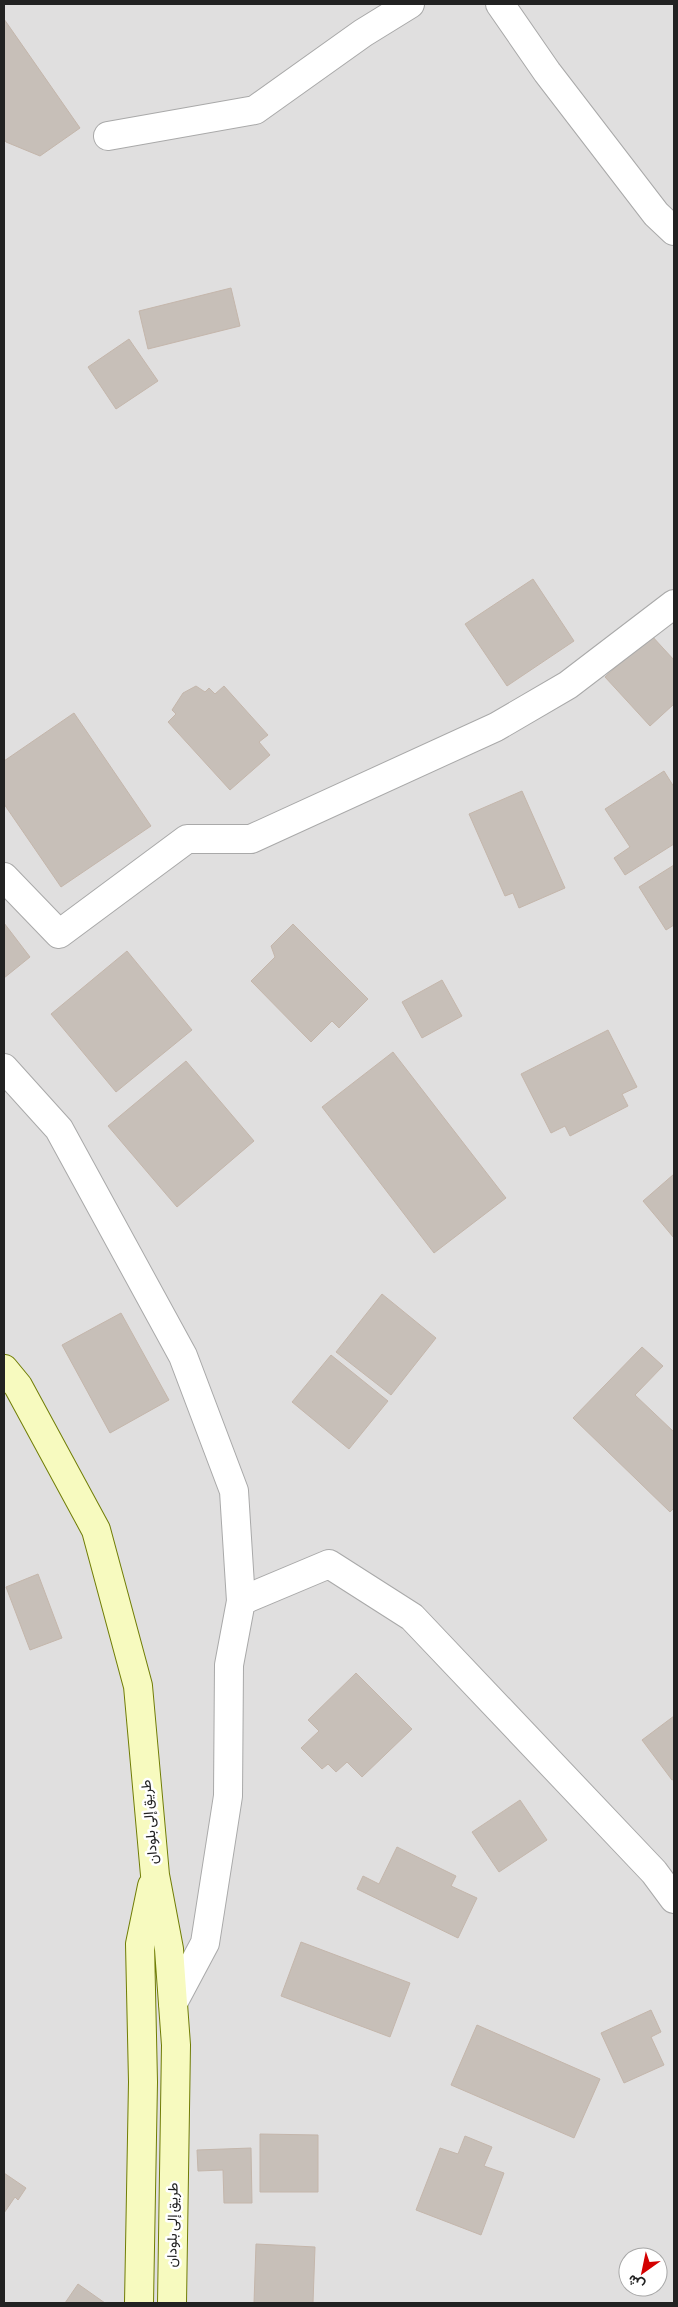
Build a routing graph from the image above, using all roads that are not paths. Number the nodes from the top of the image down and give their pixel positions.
1 (410, 4) edge
2 (500, 4) edge
3 (108, 136) dead end
4 (674, 231) edge
5 (674, 604) edge
6 (4, 877) edge
7 (4, 1068) edge
8 (4, 1369) edge
9 (241, 1601) junction
10 (155, 1874) junction
11 (674, 1899) edge
12 (173, 2003) junction
13 (140, 2303) edge
14 (172, 2303) edge

1 - 3 street
2 - 4 street
5 - 6 street
7 - 9 street
8 - 10 main road, طريق إلى بلودان
9 - 11 street
9 - 12 street
10 - 12 main road, طريق إلى بلودان
10 - 13 main road
12 - 14 main road, طريق إلى بلودان

